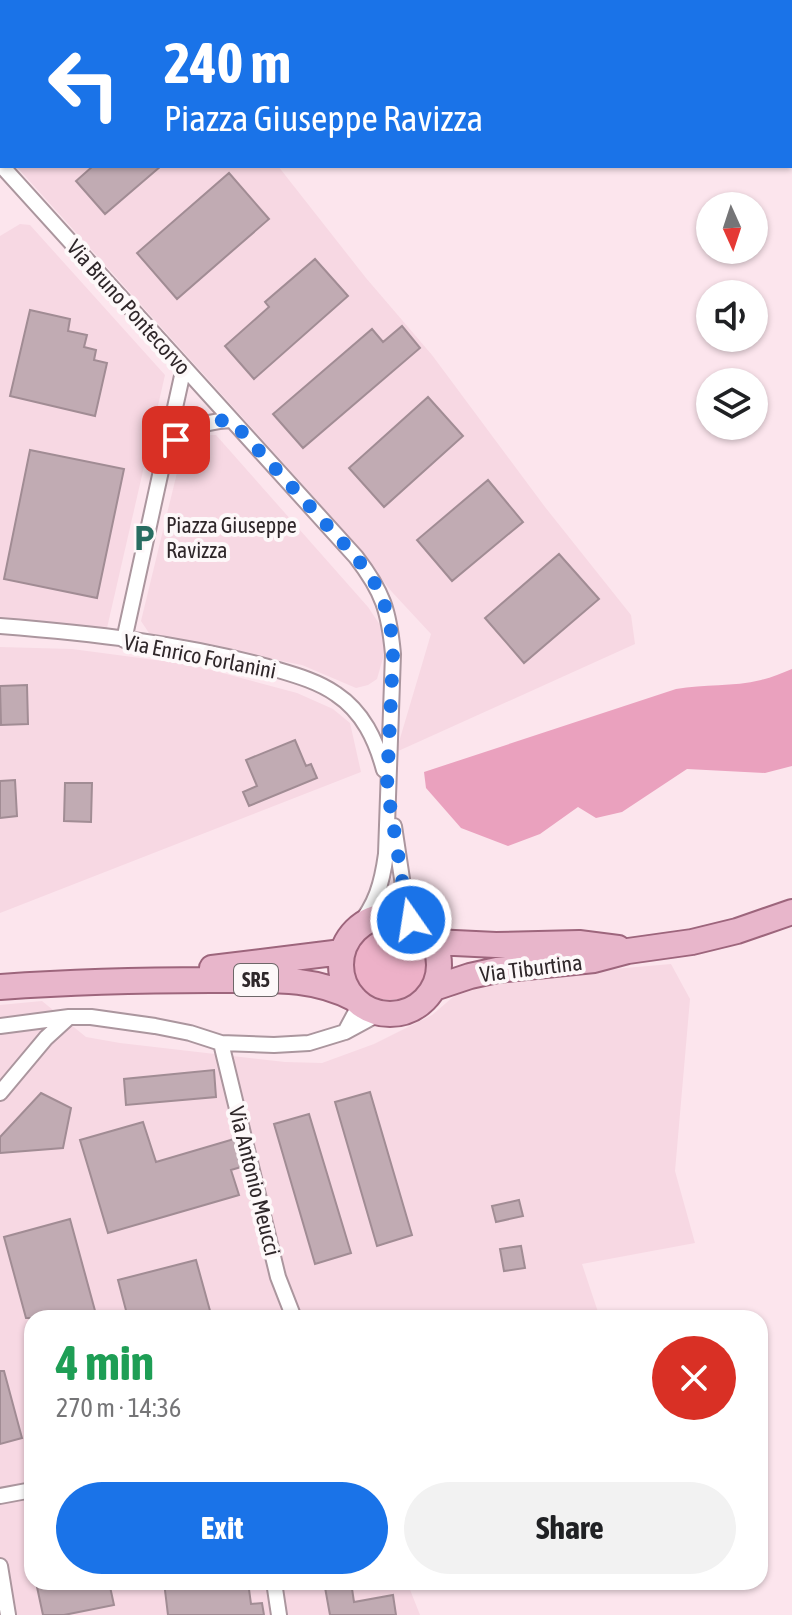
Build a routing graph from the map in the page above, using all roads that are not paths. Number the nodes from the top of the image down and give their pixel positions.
1 (1, 168) edge
2 (184, 367) junction
3 (231, 420) junction
4 (164, 457) junction
5 (0, 626) edge
6 (124, 640) junction
7 (387, 786) junction
8 (792, 912) edge
9 (411, 920) junction
10 (357, 927) junction
11 (434, 942) junction
12 (628, 951) junction
13 (342, 952) junction
14 (155, 980) junction
15 (0, 987) edge
16 (434, 988) junction
17 (365, 1005) junction
18 (69, 1017) junction
19 (0, 1026) edge
20 (345, 1032) junction
21 (221, 1043) junction
22 (0, 1093) edge
23 (291, 1310) edge
24 (24, 1492) edge
25 (0, 1496) edge
26 (0, 1566) edge
27 (275, 1590) edge
28 (8, 1615) edge
29 (279, 1615) edge

1 - 2 street, Via Bruno Pontecorvo
2 - 3 street, Via Bruno Pontecorvo
2 - 4 street
3 - 4 street
3 - 7 street, Via Bruno Pontecorvo
4 - 6 street
5 - 6 street, Via Enrico Forlanini
6 - 7 street, Via Enrico Forlanini
7 - 9 street, Via Bruno Pontecorvo
7 - 10 street, Via Bruno Pontecorvo
8 - 12 main road, Via Tiburtina
9 - 10 main road
9 - 11 main road
10 - 13 main road
11 - 12 main road, Via Tiburtina
11 - 16 main road
12 - 16 main road, Via Tiburtina
13 - 14 main road, SR5
13 - 17 main road
14 - 15 main road, SR5
14 - 17 main road, SR5
16 - 17 main road, Via Tiburtina
17 - 20 street
17 - 20 street
18 - 19 street
18 - 21 street
18 - 22 street
20 - 21 street
21 - 23 street, Via Antonio Meucci
24 - 25 street
26 - 28 street
27 - 29 street

